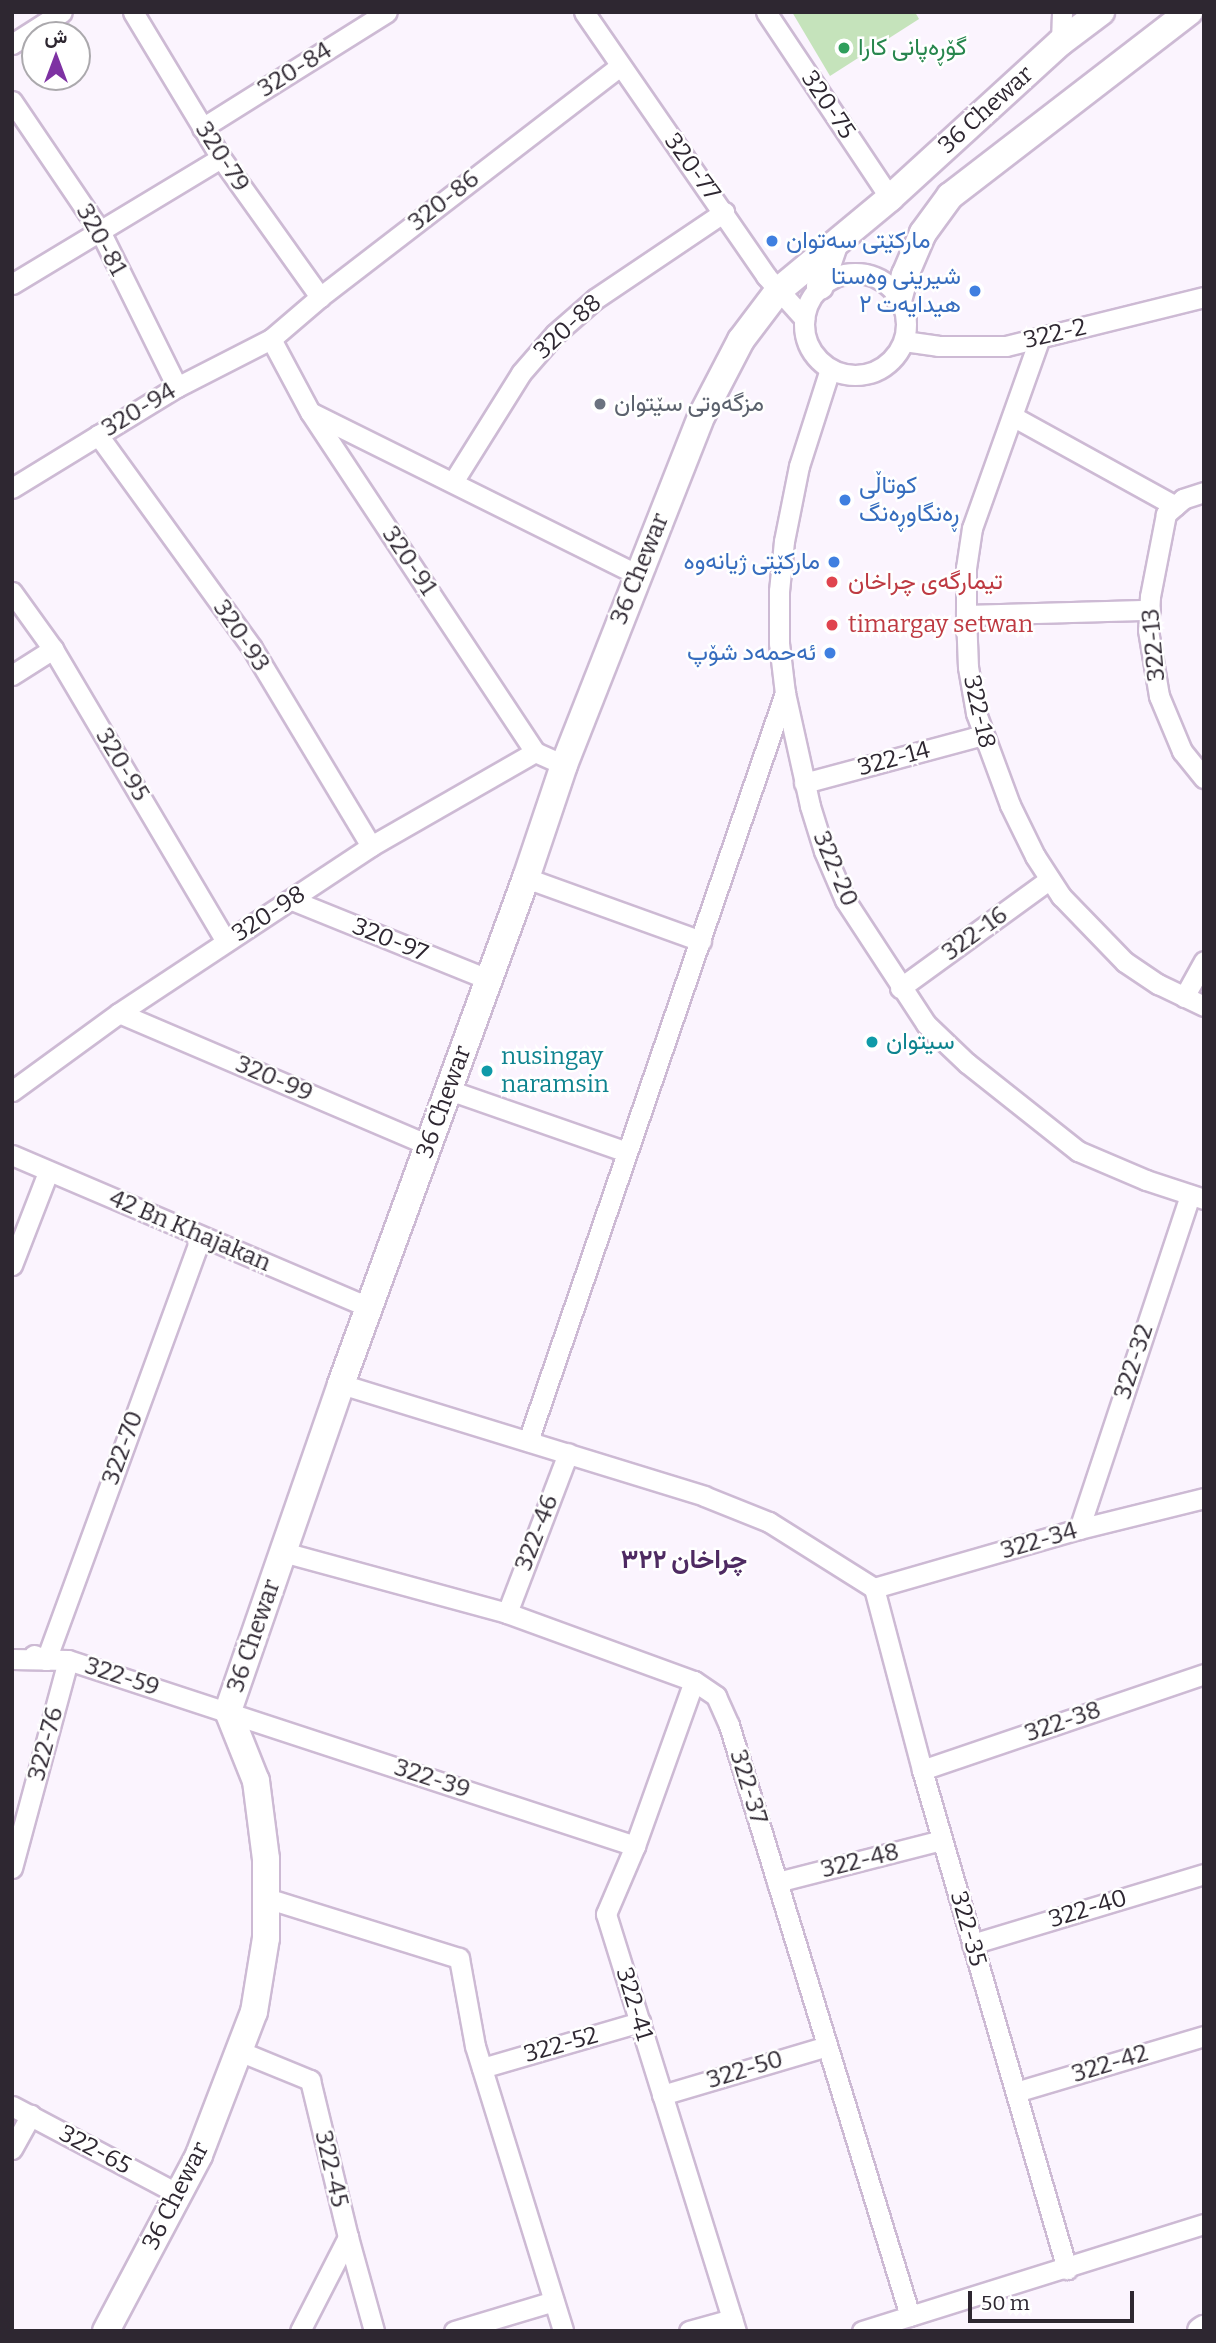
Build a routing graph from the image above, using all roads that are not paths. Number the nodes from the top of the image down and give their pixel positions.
1 (62, 12) edge
2 (133, 12) edge
3 (387, 12) edge
4 (584, 12) edge
5 (766, 12) edge
6 (1062, 12) edge
7 (1101, 12) edge
8 (1189, 12) edge
9 (1061, 42) junction
10 (12, 44) edge
11 (620, 66) junction
12 (12, 101) edge
13 (202, 128) junction
14 (221, 159) junction
15 (890, 198) junction
16 (724, 212) junction
17 (100, 231) junction
18 (835, 244) junction
19 (12, 284) edge
20 (820, 286) junction
21 (778, 291) junction
22 (320, 297) junction
23 (899, 297) junction
24 (1204, 297) edge
25 (804, 317) junction
26 (271, 339) junction
27 (1040, 340) junction
28 (904, 341) junction
29 (830, 369) junction
30 (177, 387) junction
31 (310, 412) junction
32 (1014, 417) junction
33 (97, 435) junction
34 (453, 482) junction
35 (12, 488) edge
36 (1204, 492) edge
37 (1175, 506) junction
38 (637, 574) junction
39 (12, 592) edge
40 (1150, 610) junction
41 (966, 615) junction
42 (53, 649) junction
43 (12, 675) edge
44 (785, 693) junction
45 (983, 735) junction
46 (535, 752) junction
47 (564, 765) junction
48 (1204, 778) edge
49 (804, 783) junction
50 (371, 846) junction
51 (526, 878) junction
52 (1050, 879) junction
53 (292, 901) junction
54 (701, 941) junction
55 (226, 942) junction
56 (1204, 961) edge
57 (488, 979) junction
58 (900, 988) junction
59 (1184, 997) junction
60 (1204, 1006) edge
61 (119, 1013) junction
62 (449, 1090) junction
63 (12, 1091) edge
64 (429, 1145) junction
65 (627, 1152) junction
66 (12, 1154) edge
67 (48, 1172) junction
68 (1197, 1197) edge
69 (201, 1236) junction
70 (12, 1265) edge
71 (369, 1307) junction
72 (341, 1384) junction
73 (528, 1441) junction
74 (568, 1453) junction
75 (1204, 1498) edge
76 (1079, 1529) junction
77 (284, 1552) junction
78 (874, 1588) junction
79 (507, 1613) junction
80 (12, 1645) edge
81 (12, 1659) edge
82 (46, 1660) junction
83 (68, 1660) junction
84 (1204, 1674) edge
85 (694, 1681) junction
86 (228, 1711) junction
87 (922, 1770) junction
88 (942, 1840) junction
89 (16, 1845) edge
90 (635, 1846) junction
91 (12, 1868) edge
92 (1204, 1874) edge
93 (777, 1882) junction
94 (266, 1898) junction
95 (972, 1944) junction
96 (640, 2022) junction
97 (1204, 2036) edge
98 (827, 2046) junction
99 (239, 2051) junction
100 (482, 2067) junction
101 (1016, 2092) junction
102 (662, 2095) junction
103 (12, 2106) edge
104 (31, 2115) junction
105 (12, 2149) edge
106 (178, 2194) junction
107 (1204, 2224) edge
108 (348, 2236) junction
109 (1067, 2269) junction
110 (554, 2301) junction
111 (910, 2316) junction
112 (734, 2325) edge
113 (106, 2331) edge
114 (300, 2331) edge
115 (374, 2331) edge
116 (454, 2331) edge
117 (563, 2331) edge
118 (689, 2331) edge
119 (862, 2331) edge

1 - 10 street
2 - 13 street, 320-79
3 - 13 street, 320-84
4 - 11 street, 320-77
5 - 15 street, 320-75
6 - 9 street
7 - 9 street, 36 Chewar
8 - 23 street
9 - 15 street, 36 Chewar
11 - 16 street, 320-77
11 - 22 street, 320-86
12 - 17 street, 320-81
13 - 14 street, 320-79
14 - 17 street
14 - 22 street, 320-79
15 - 18 street, 36 Chewar
16 - 21 street, 320-77
16 - 34 street, 320-88
17 - 19 street
17 - 30 street, 320-81
18 - 20 street
18 - 21 street, 36 Chewar
20 - 23 street
20 - 25 street
21 - 25 street, 320-77
21 - 38 street, 36 Chewar
22 - 26 street, 320-86
23 - 28 street
24 - 27 street, 322-2
25 - 29 street
26 - 30 street, 320-94
26 - 31 street, 320-91
27 - 28 street, 322-2
27 - 32 street, 322-18
28 - 29 street
29 - 44 street, 322-20
30 - 33 street, 320-94
31 - 34 street
31 - 46 street, 320-91
32 - 37 street
32 - 41 street, 322-18
33 - 35 street, 320-94
33 - 50 street, 320-93
34 - 38 street
36 - 37 street
37 - 40 street, 322-13
38 - 47 street, 36 Chewar
39 - 42 street, 320-95
40 - 41 street
40 - 48 street, 322-13
41 - 45 street, 322-18
42 - 43 street
42 - 55 street, 320-95
44 - 49 street, 322-20
44 - 54 street
45 - 49 street, 322-14
45 - 52 street, 322-18
46 - 47 street
46 - 50 street, 320-98
47 - 51 street, 36 Chewar
49 - 58 street, 322-20
50 - 53 street, 320-98
51 - 54 street
51 - 57 street, 36 Chewar
52 - 58 street, 322-16
52 - 59 street, 322-18
53 - 55 street, 320-98
53 - 57 street, 320-97
54 - 65 street
55 - 61 street, 320-98
56 - 59 street
57 - 62 street, 36 Chewar
58 - 68 street, 322-20
59 - 60 street, 322-18
61 - 63 street, 320-98
61 - 64 street, 320-99
62 - 64 street, 36 Chewar
62 - 65 street
64 - 71 street, 36 Chewar
65 - 73 street
66 - 67 street, 42 Bn Khajakan
67 - 69 street, 42 Bn Khajakan
67 - 70 street
68 - 76 street, 322-32
69 - 71 street, 42 Bn Khajakan
69 - 82 street, 322-70
71 - 72 street, 36 Chewar
72 - 73 street
72 - 77 street, 36 Chewar
73 - 74 street
74 - 78 street
74 - 79 street, 322-46
75 - 76 street, 322-34
76 - 78 street, 322-34
77 - 79 street, 322-37
77 - 86 street, 36 Chewar
78 - 87 street, 322-35
79 - 85 street, 322-37
80 - 82 street
81 - 82 street, 322-59
82 - 83 street, 322-59
83 - 86 street, 322-59
83 - 89 street, 322-76
84 - 87 street, 322-38
85 - 90 street, 322-41
85 - 93 street, 322-37
86 - 90 street, 322-39
86 - 94 street, 36 Chewar
87 - 88 street, 322-35
88 - 93 street, 322-48
88 - 95 street, 322-35
89 - 91 street, 322-76
90 - 96 street, 322-41
92 - 95 street, 322-40
93 - 98 street, 322-37
94 - 99 street, 36 Chewar
94 - 100 street
95 - 101 street, 322-35
96 - 100 street, 322-52
96 - 102 street, 322-41
97 - 101 street, 322-42
98 - 102 street, 322-50
98 - 111 street, 322-37
99 - 106 street, 36 Chewar
99 - 108 street, 322-45
100 - 110 street
101 - 109 street, 322-35
102 - 112 street, 322-41
103 - 104 street, 322-65
104 - 105 street
104 - 106 street, 322-65
106 - 113 street, 36 Chewar
107 - 109 street
108 - 114 street
108 - 115 street, 322-45
109 - 111 street
110 - 116 street
110 - 117 street
111 - 119 street
112 - 118 street

